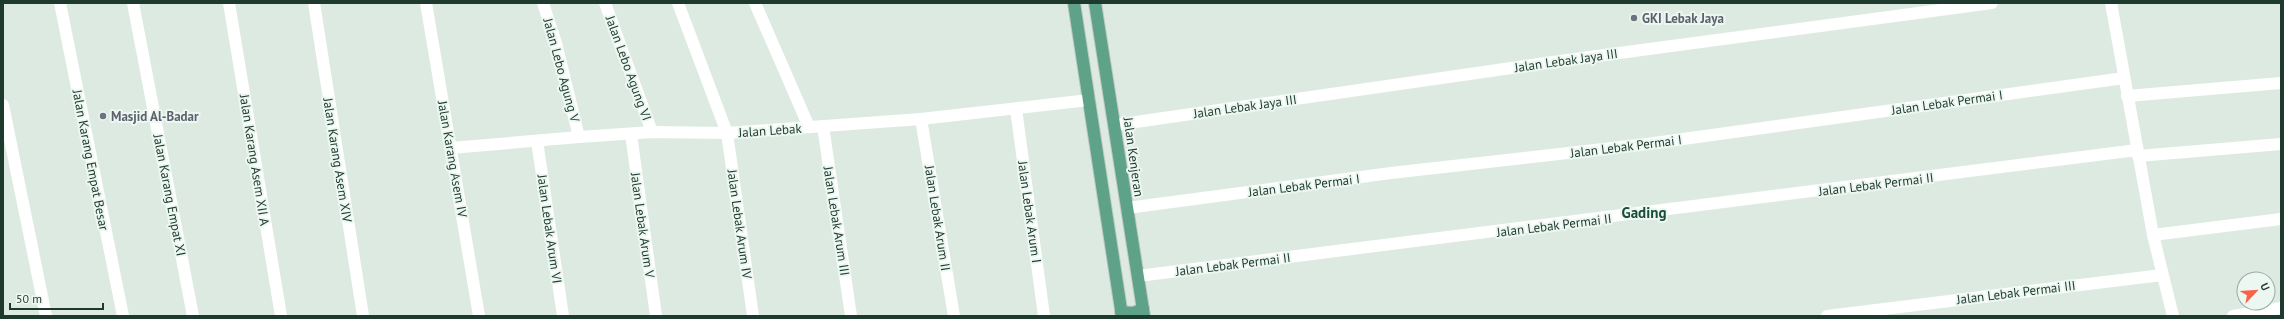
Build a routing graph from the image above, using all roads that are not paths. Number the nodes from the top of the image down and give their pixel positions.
1 (60, 3) edge
2 (133, 3) edge
3 (229, 3) edge
4 (314, 3) edge
5 (426, 3) edge
6 (543, 3) edge
7 (605, 3) edge
8 (678, 3) edge
9 (755, 3) edge
10 (1074, 3) edge
11 (1096, 3) edge
12 (1992, 3) edge
13 (2111, 3) edge
14 (2124, 78) junction
15 (2281, 83) edge
16 (2127, 96) junction
17 (1089, 100) junction
18 (3, 105) edge
19 (1016, 109) junction
20 (921, 119) junction
21 (1115, 125) junction
22 (823, 126) junction
23 (809, 127) junction
24 (652, 132) junction
25 (727, 132) junction
26 (631, 134) junction
27 (579, 137) junction
28 (537, 141) junction
29 (2281, 144) edge
30 (451, 148) junction
31 (2137, 153) junction
32 (1127, 208) junction
33 (2281, 219) edge
34 (2153, 235) junction
35 (2162, 275) junction
36 (1138, 276) junction
37 (2281, 308) edge
38 (1144, 313) edge
39 (1122, 314) edge
40 (46, 316) edge
41 (123, 316) edge
42 (193, 316) edge
43 (281, 316) edge
44 (363, 316) edge
45 (479, 316) edge
46 (563, 316) edge
47 (656, 316) edge
48 (753, 316) edge
49 (851, 316) edge
50 (954, 316) edge
51 (1044, 316) edge
52 (1827, 316) edge
53 (2173, 316) edge
54 (2232, 316) edge

1 - 41 street, Jalan Karang Empat Besar
2 - 42 street, Jalan Karang Empat XI
3 - 43 street, Jalan Karang Asem XII A
4 - 44 street, Jalan Karang Asem XIV
5 - 30 street, Jalan Karang Asem IV
6 - 27 street, Jalan Lebo Agung V
7 - 24 street, Jalan Lebo Agung VI
8 - 25 street, Jalan Lebak Arum IV
9 - 23 street
10 - 17 main road
11 - 21 main road, Jalan Kenjeran
12 - 21 street, Jalan Lebak Jaya III
13 - 14 street
14 - 16 street
14 - 32 street, Jalan Lebak Permai I
15 - 16 street
16 - 31 street
17 - 19 street, Jalan Lebak
17 - 39 main road
18 - 40 street
19 - 20 street, Jalan Lebak
19 - 51 street, Jalan Lebak Arum I
20 - 22 street, Jalan Lebak
20 - 50 street, Jalan Lebak Arum II
21 - 32 main road, Jalan Kenjeran
22 - 23 street, Jalan Lebak
22 - 49 street, Jalan Lebak Arum III
23 - 25 street, Jalan Lebak
24 - 25 street, Jalan Lebak
24 - 26 street, Jalan Lebak
25 - 48 street, Jalan Lebak Arum IV
26 - 27 street, Jalan Lebak
26 - 47 street, Jalan Lebak Arum V
27 - 28 street, Jalan Lebak
28 - 30 street, Jalan Lebak
28 - 46 street, Jalan Lebak Arum VI
29 - 31 street, Jalan Lebak Permai II
30 - 45 street, Jalan Karang Asem IV
31 - 34 street
31 - 36 street, Jalan Lebak Permai II
32 - 36 main road, Jalan Kenjeran
33 - 34 street
34 - 35 street
35 - 52 street, Jalan Lebak Permai III
35 - 53 street
36 - 38 main road, Jalan Kenjeran
37 - 54 street
38 - 39 main road

